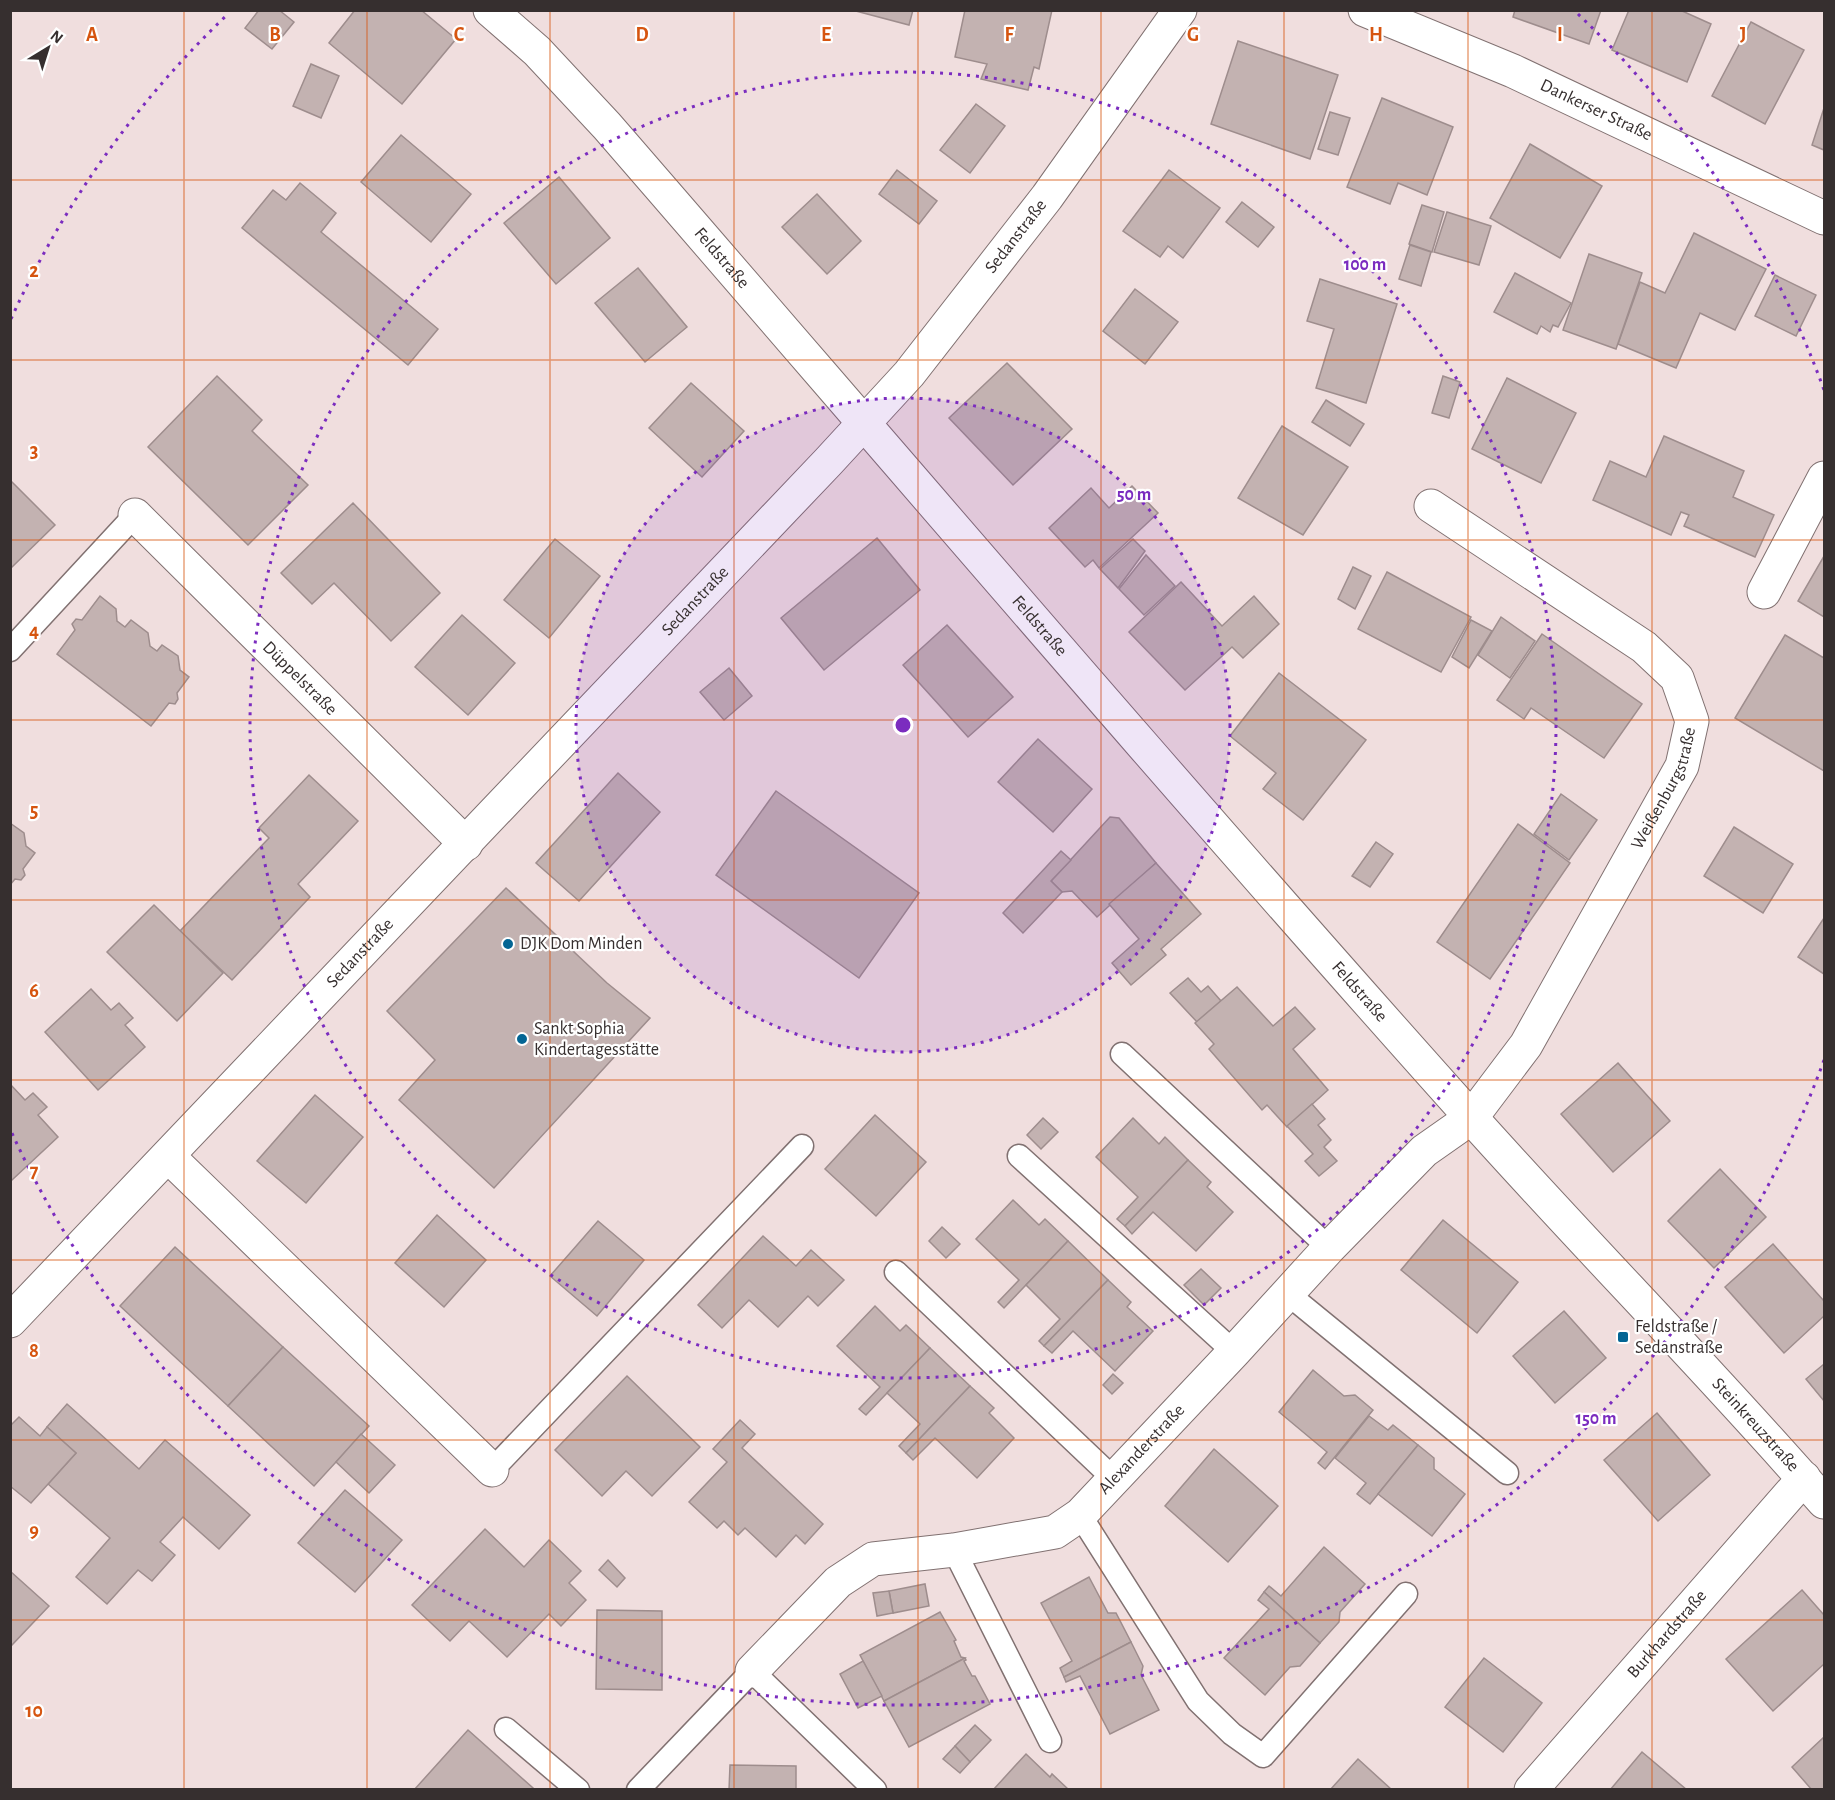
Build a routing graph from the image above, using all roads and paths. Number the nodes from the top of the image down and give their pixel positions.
1 (490, 10) edge
2 (1180, 10) edge
3 (1365, 10) edge
4 (1824, 218) edge
5 (865, 423) junction
6 (1824, 478) edge
7 (1431, 506) dead end
8 (135, 515) joint
9 (1764, 592) dead end
10 (10, 650) edge
11 (465, 844) junction
12 (1122, 1054) dead end
13 (1471, 1118) junction
14 (802, 1146) dead end
15 (168, 1156) junction
16 (1019, 1156) dead end
17 (1587, 1244) joint
18 (1329, 1248) junction
19 (896, 1272) dead end
20 (1287, 1294) junction
21 (10, 1322) edge
22 (1234, 1352) junction
23 (492, 1470) joint
24 (1507, 1473) dead end
25 (1115, 1480) junction
26 (1814, 1490) edge
27 (1080, 1515) junction
28 (954, 1550) junction
29 (1406, 1594) dead end
30 (752, 1671) junction
31 (506, 1729) dead end
32 (1050, 1741) dead end
33 (578, 1790) edge
34 (638, 1790) edge
35 (875, 1790) edge
36 (1531, 1790) edge

1 - 5 street, Feldstraße
2 - 5 street, Sedanstraße
3 - 4 street, Dankerser Straße
5 - 11 street, Sedanstraße
5 - 13 street, Feldstraße
6 - 9 street
7 - 13 street, Weißenburgstraße
8 - 10 lane
8 - 11 street, Düppelstraße
11 - 15 street, Sedanstraße
12 - 18 lane
13 - 17 street, Feldstraße
13 - 18 street, Alexanderstraße
14 - 23 lane
15 - 21 street, Sedanstraße
15 - 23 street
16 - 22 lane
17 - 26 street, Steinkreuzstraße
18 - 20 street, Alexanderstraße
19 - 25 lane
20 - 22 street, Alexanderstraße
20 - 24 lane
22 - 25 street, Alexanderstraße
25 - 27 street, Alexanderstraße
26 - 36 street, Burkhardstraße
27 - 28 street, Alexanderstraße
27 - 29 lane
28 - 30 street, Alexanderstraße
28 - 32 lane
30 - 34 lane
30 - 35 lane
31 - 33 lane

